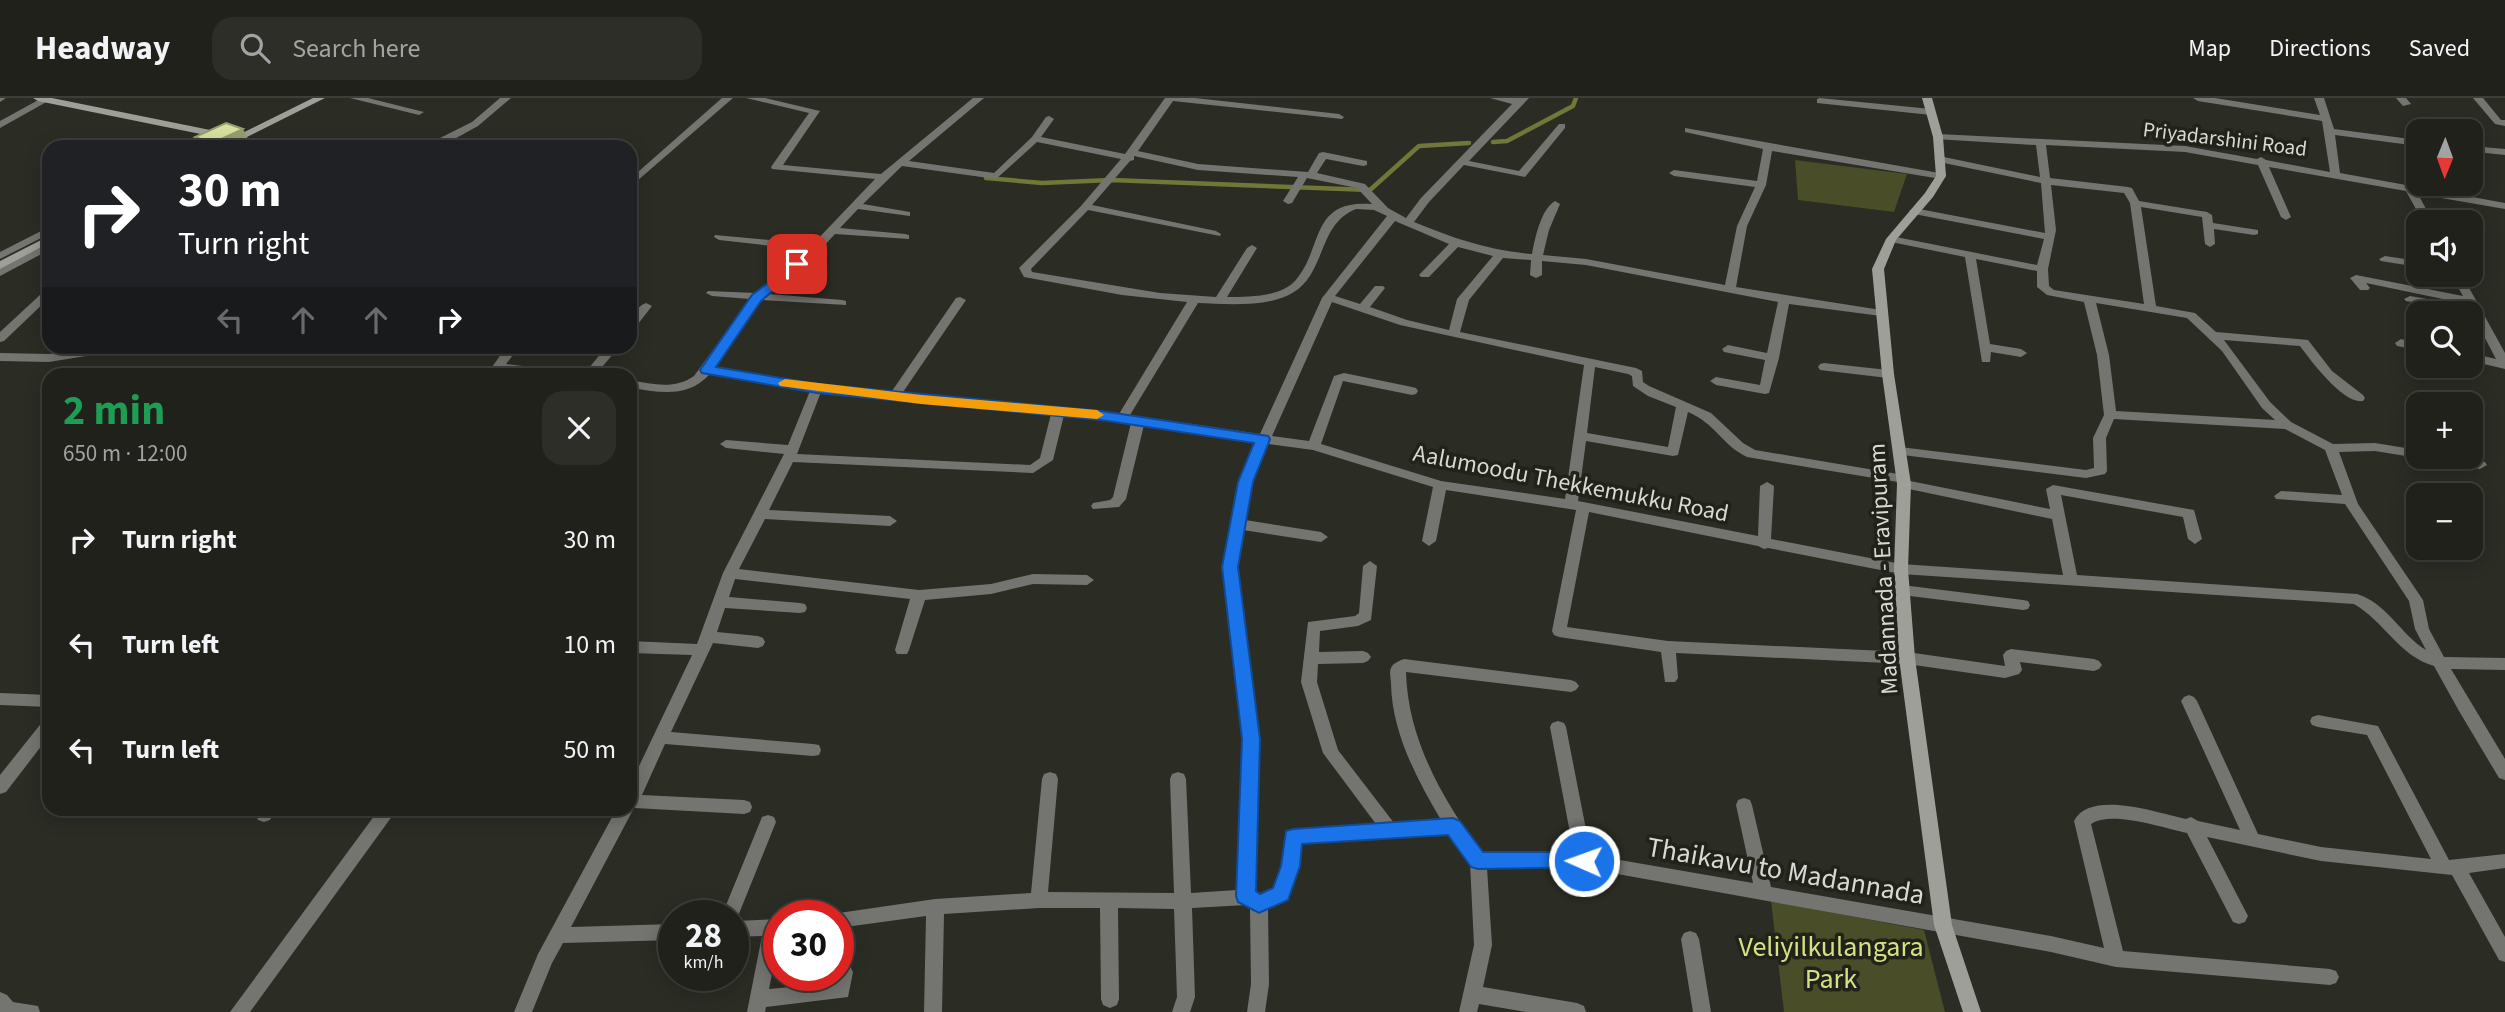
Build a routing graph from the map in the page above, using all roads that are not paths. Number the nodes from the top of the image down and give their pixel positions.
1 (320, 98) edge
2 (355, 98) edge
3 (506, 98) edge
4 (728, 98) edge
5 (751, 98) edge
6 (979, 98) edge
7 (1170, 98) edge
8 (1495, 98) edge
9 (2198, 98) edge
10 (2319, 98) edge
11 (2478, 98) edge
12 (41, 99) edge
13 (1522, 101) edge
14 (1820, 101) dead end
15 (1929, 105) edge
16 (419, 112) dead end
17 (1339, 117) dead end
18 (2325, 119) junction
19 (1049, 120) dead end
20 (2505, 123) edge
21 (0, 125) edge
22 (1562, 127) dead end
23 (1688, 130) dead end
24 (2330, 131) junction
25 (1938, 137) junction
26 (236, 138) junction
27 (1035, 139) junction
28 (232, 140) edge
29 (444, 140) edge
30 (2041, 141) junction
31 (2406, 141) edge
32 (1768, 147) junction
33 (2483, 150) edge
34 (2505, 152) edge
35 (1132, 155) junction
36 (1940, 159) junction
37 (2261, 160) junction
38 (1462, 162) junction
39 (901, 163) junction
40 (1363, 163) dead end
41 (637, 170) edge
42 (643, 171) junction
43 (1675, 173) dead end
44 (2335, 173) junction
45 (1308, 175) junction
46 (1941, 176) junction
47 (637, 177) edge
48 (883, 177) junction
49 (2046, 181) junction
50 (1761, 184) junction
51 (2406, 188) edge
52 (2449, 196) edge
53 (1288, 201) dead end
54 (2135, 203) junction
55 (1555, 204) dead end
56 (856, 206) junction
57 (2505, 206) edge
58 (1086, 207) junction
59 (1914, 211) junction
60 (1388, 213) junction
61 (906, 214) dead end
62 (2286, 217) dead end
63 (1408, 223) junction
64 (2208, 225) junction
65 (832, 231) junction
66 (2254, 232) dead end
67 (42, 234) edge
68 (1216, 234) dead end
69 (719, 237) dead end
70 (905, 237) dead end
71 (2050, 237) junction
72 (1891, 239) junction
73 (42, 243) edge
74 (1455, 243) junction
75 (2210, 244) dead end
76 (816, 248) junction
77 (1252, 248) dead end
78 (42, 250) edge
79 (1500, 254) junction
80 (1970, 255) junction
81 (0, 256) edge
82 (1536, 257) junction
83 (2385, 260) dead end
84 (2406, 263) edge
85 (0, 266) edge
86 (2042, 269) junction
87 (0, 273) edge
88 (1425, 275) dead end
89 (1536, 275) dead end
90 (1379, 288) dead end
91 (2364, 288) dead end
92 (1730, 290) junction
93 (712, 293) dead end
94 (757, 298) junction
95 (1328, 298) junction
96 (42, 299) edge
97 (1195, 299) junction
98 (1784, 299) junction
99 (2089, 299) junction
100 (2410, 299) dead end
101 (960, 300) dead end
102 (1220, 300) junction
103 (2429, 301) edge
104 (2454, 301) edge
105 (842, 303) dead end
106 (646, 306) dead end
107 (1364, 307) junction
108 (2150, 307) junction
109 (1881, 313) junction
110 (637, 318) edge
111 (2483, 321) edge
112 (1452, 335) junction
113 (2213, 335) junction
114 (0, 338) edge
115 (2401, 343) dead end
116 (2406, 344) edge
117 (1728, 349) dead end
118 (2021, 353) dead end
119 (74, 354) edge
120 (508, 354) edge
121 (607, 354) edge
122 (0, 357) edge
123 (1773, 358) junction
124 (2483, 359) edge
125 (1590, 363) junction
126 (2505, 364) edge
127 (1824, 367) dead end
128 (509, 368) edge
129 (595, 368) edge
130 (707, 370) junction
131 (1888, 374) junction
132 (1716, 381) dead end
133 (637, 385) edge
134 (817, 388) junction
135 (1412, 391) dead end
136 (894, 397) junction
137 (2358, 398) dead end
138 (1682, 405) junction
139 (1058, 413) junction
140 (2110, 415) junction
141 (1121, 420) junction
142 (1138, 422) junction
143 (2287, 425) junction
144 (1579, 436) junction
145 (1263, 439) junction
146 (726, 444) dead end
147 (1314, 446) junction
148 (2331, 448) junction
149 (1900, 450) junction
150 (2406, 452) edge
151 (791, 454) junction
152 (1904, 482) junction
153 (1440, 485) junction
154 (1767, 486) dead end
155 (2281, 496) dead end
156 (2349, 500) junction
157 (1098, 506) dead end
158 (1577, 506) junction
159 (761, 513) junction
160 (2056, 515) junction
161 (890, 521) dead end
162 (1238, 524) junction
163 (1321, 537) dead end
164 (2195, 539) dead end
165 (1429, 541) dead end
166 (1764, 544) junction
167 (1370, 566) dead end
168 (1901, 569) junction
169 (730, 573) junction
170 (2071, 579) junction
171 (1087, 580) dead end
172 (1902, 590) junction
173 (919, 595) junction
174 (720, 602) junction
175 (2024, 605) dead end
176 (800, 608) dead end
177 (758, 642) dead end
178 (705, 644) junction
179 (637, 647) edge
180 (1668, 648) junction
181 (902, 650) dead end
182 (1363, 657) dead end
183 (1310, 658) junction
184 (1907, 659) junction
185 (2440, 662) junction
186 (2505, 664) edge
187 (2094, 665) dead end
188 (1670, 678) dead end
189 (1571, 686) dead end
190 (0, 699) edge
191 (42, 701) edge
192 (2189, 701) dead end
193 (2318, 721) dead end
194 (1558, 727) dead end
195 (42, 734) edge
196 (660, 737) junction
197 (814, 750) dead end
198 (2505, 773) edge
199 (637, 779) edge
200 (1050, 779) dead end
201 (1178, 779) dead end
202 (0, 787) edge
203 (637, 801) edge
204 (1744, 805) dead end
205 (744, 807) dead end
206 (384, 816) edge
207 (622, 816) edge
208 (768, 822) dead end
209 (2190, 824) junction
210 (1453, 827) junction
211 (1390, 830) junction
212 (2253, 841) junction
213 (1478, 861) junction
214 (1584, 861) junction
215 (2505, 861) edge
216 (2451, 868) junction
217 (1764, 892) junction
218 (737, 900) edge
219 (1038, 900) junction
220 (1252, 900) junction
221 (1182, 901) junction
222 (1108, 902) junction
223 (935, 908) junction
224 (2239, 916) dead end
225 (854, 917) edge
226 (1943, 925) junction
227 (658, 932) edge
228 (558, 934) junction
229 (1690, 939) dead end
230 (2505, 954) edge
231 (2116, 959) junction
232 (2330, 976) dead end
233 (763, 980) edge
234 (842, 991) edge
235 (1110, 999) dead end
236 (0, 1001) edge
237 (1469, 1003) edge
238 (757, 1006) edge
239 (31, 1012) edge
240 (239, 1012) edge
241 (523, 1012) edge
242 (933, 1012) edge
243 (1181, 1012) edge
244 (1256, 1012) edge
245 (1577, 1012) edge
246 (1702, 1012) edge
247 (1972, 1012) edge

1 - 26 main road
2 - 16 street
3 - 29 street
4 - 42 street
5 - 48 street
6 - 39 street
7 - 17 street
7 - 35 street
8 - 13 street
9 - 18 street
10 - 18 street
11 - 20 street
12 - 21 street
12 - 26 main road
13 - 38 street
14 - 15 street
15 - 25 main road
18 - 24 street
19 - 27 street
22 - 38 street
23 - 32 street
24 - 31 street
24 - 44 street
25 - 30 street, Priyadarshini Road
25 - 36 main road
26 - 28 main road
27 - 35 street
27 - 39 street
30 - 37 street, Priyadarshini Road
30 - 49 street
32 - 46 street
32 - 50 street
33 - 34 street
35 - 45 street
35 - 58 street
36 - 46 main road
36 - 49 street
37 - 44 street, Priyadarshini Road
37 - 62 street
38 - 63 street
39 - 48 street
40 - 45 street
41 - 42 street
42 - 47 street
43 - 50 street
44 - 51 street, Priyadarshini Road
45 - 53 street
45 - 60 street
46 - 59 main road, Madannada - Eravipuram
48 - 56 street
49 - 54 street
49 - 71 street
50 - 92 street
52 - 57 street, Priyadarshini Road
54 - 64 street
54 - 108 street
55 - 82 street
56 - 61 street
56 - 65 street
58 - 68 street
58 - 97 street
59 - 71 street
59 - 72 main road, Madannada - Eravipuram
60 - 63 street
60 - 95 street
60 - 102 street
63 - 74 street
64 - 66 street
64 - 75 street
65 - 70 street
65 - 76 street
67 - 81 street
69 - 76 street
71 - 86 street
72 - 80 street
72 - 109 main road, Madannada - Eravipuram
73 - 85 main road
74 - 79 street
74 - 88 street
76 - 94 street
77 - 102 street
78 - 87 street
79 - 82 street
79 - 112 street
80 - 86 street
80 - 118 street
82 - 89 street
82 - 92 street
83 - 84 street
86 - 99 street
90 - 107 street
91 - 104 street
92 - 98 street
93 - 94 street
94 - 105 street
94 - 130 street
95 - 107 street
95 - 145 street
96 - 114 street
97 - 102 street
97 - 141 street
98 - 109 street
98 - 123 street
99 - 108 street
99 - 140 street
100 - 103 street
101 - 136 street
106 - 110 street
107 - 112 street
108 - 113 street
109 - 131 main road, Madannada - Eravipuram
111 - 126 street
112 - 125 street
113 - 137 street
113 - 143 street
115 - 116 street
117 - 123 street
119 - 122 street
120 - 128 street
121 - 129 street
123 - 132 street
124 - 126 street
125 - 138 street
125 - 144 street
127 - 131 street
130 - 133 street
130 - 134 street, Aalumoodu Thekkemukku Road
131 - 149 main road, Madannada - Eravipuram
134 - 136 street, Aalumoodu Thekkemukku Road
134 - 151 street
135 - 147 street
136 - 139 street, Aalumoodu Thekkemukku Road
138 - 144 street
138 - 152 street
139 - 141 street, Aalumoodu Thekkemukku Road
139 - 151 street
140 - 143 street
140 - 149 street
141 - 142 street, Aalumoodu Thekkemukku Road
142 - 145 street, Aalumoodu Thekkemukku Road
142 - 157 street
143 - 148 street
144 - 158 street
145 - 147 street, Aalumoodu Thekkemukku Road
145 - 162 street
146 - 151 street
147 - 153 street, Aalumoodu Thekkemukku Road
148 - 150 street
148 - 156 street
149 - 152 main road, Madannada - Eravipuram
151 - 159 street
152 - 160 street
152 - 168 main road, Madannada - Eravipuram
153 - 158 street, Aalumoodu Thekkemukku Road
153 - 165 street
154 - 166 street
155 - 156 street
156 - 185 street
158 - 166 street, Aalumoodu Thekkemukku Road
158 - 180 street
159 - 161 street
159 - 169 street
160 - 164 street
160 - 170 street
162 - 163 street
162 - 220 street
166 - 168 street, Aalumoodu Thekkemukku Road
167 - 183 street
168 - 170 street, Aalumoodu Thekkemukku Road
168 - 172 main road, Madannada - Eravipuram
169 - 173 street
169 - 174 street
170 - 185 street, Aalumoodu Thekkemukku Road
171 - 173 street
172 - 175 street
172 - 184 main road, Madannada - Eravipuram
173 - 181 street
174 - 176 street
174 - 178 street
177 - 178 street
178 - 179 street
178 - 196 street
180 - 184 street
180 - 188 street
182 - 183 street
183 - 211 street
184 - 187 street
184 - 226 main road, Madannada - Eravipuram
185 - 186 street
185 - 198 street
189 - 210 street
190 - 191 street
192 - 212 street
193 - 216 street
194 - 214 street
195 - 202 street
196 - 197 street
196 - 199 street
200 - 219 street
201 - 221 street
203 - 205 street
204 - 217 street
206 - 240 street
207 - 228 street
208 - 218 street
209 - 212 street
209 - 224 street
209 - 231 street
210 - 211 street
210 - 213 street
211 - 220 street
212 - 216 street
213 - 214 street, Thaikavu to Madannada
213 - 237 street
214 - 217 street, Thaikavu to Madannada
215 - 216 street
216 - 230 street
217 - 226 street, Thaikavu to Madannada
219 - 222 street
219 - 223 street
220 - 221 street
220 - 244 street
221 - 222 street
221 - 243 street
222 - 235 street
223 - 225 street
223 - 242 street
226 - 231 street, Thaikavu to Madannada
226 - 247 main road, Madannada - Eravipuram
227 - 228 street
228 - 241 street
229 - 246 street
231 - 232 street, Thaikavu to Madannada
233 - 238 street
234 - 238 street
236 - 239 street
237 - 245 street

